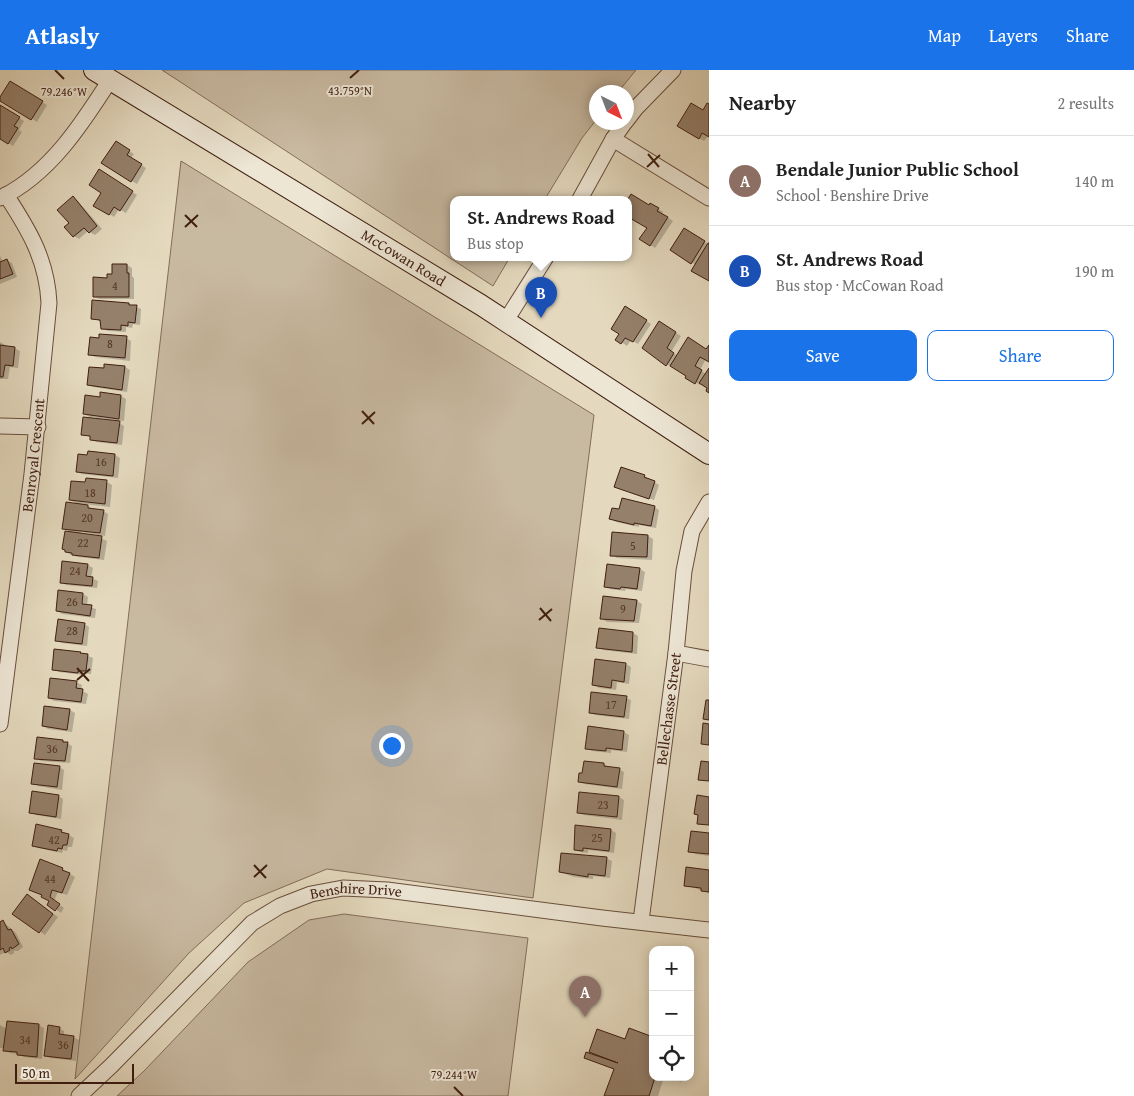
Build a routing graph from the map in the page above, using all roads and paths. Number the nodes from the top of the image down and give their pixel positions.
1 (673, 70) edge
2 (102, 75) edge
3 (634, 111) edge
4 (620, 130) edge
5 (613, 139) junction
6 (3, 196) edge
7 (582, 196) edge
8 (709, 198) edge
9 (543, 261) edge
10 (505, 322) junction
11 (0, 426) edge
12 (38, 427) junction
13 (709, 454) edge
14 (709, 502) edge
15 (676, 653) junction
16 (709, 659) edge
17 (0, 724) edge
18 (641, 921) junction
19 (709, 930) edge
20 (79, 1096) edge

1 - 3 street
2 - 6 street
2 - 10 main road, McCowan Road
4 - 5 street
5 - 7 street
5 - 8 street
6 - 12 street, Benroyal Crescent
9 - 10 street
10 - 13 main road, McCowan Road
11 - 12 street
12 - 17 street, Benroyal Crescent
14 - 15 street, Bellechasse Street
15 - 16 street
15 - 18 street, Bellechasse Street
18 - 19 street, Benshire Drive
18 - 20 street, Benshire Drive

